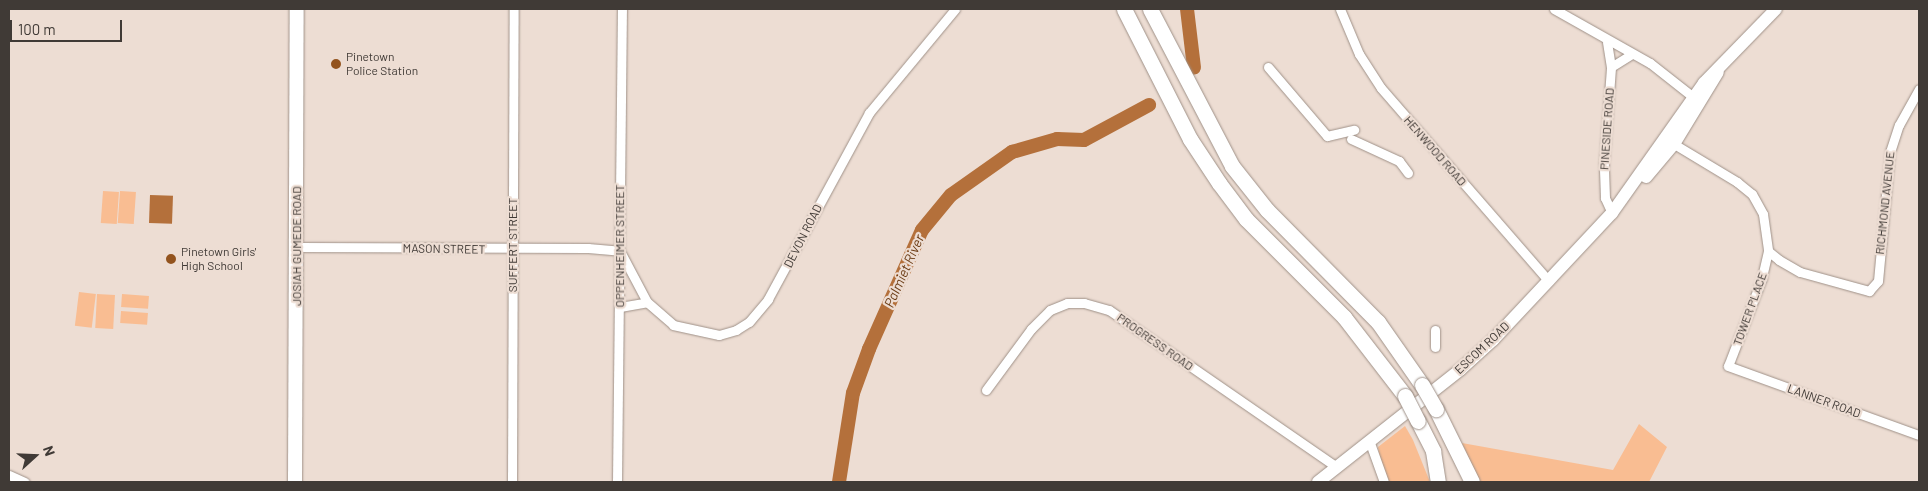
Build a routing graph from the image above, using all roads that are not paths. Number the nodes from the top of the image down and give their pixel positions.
1 (297, 9) edge
2 (514, 9) edge
3 (622, 9) edge
4 (955, 9) edge
5 (1124, 9) edge
6 (1150, 9) edge
7 (1340, 9) edge
8 (1554, 9) edge
9 (1776, 9) edge
10 (1607, 42) junction
11 (1632, 54) junction
12 (1611, 67) junction
13 (1268, 68) dead end
14 (1919, 90) edge
15 (1697, 100) junction
16 (1674, 144) junction
17 (1408, 173) dead end
18 (1627, 195) junction
19 (1612, 213) junction
20 (298, 247) junction
21 (512, 249) junction
22 (620, 251) junction
23 (1768, 251) junction
24 (1549, 281) junction
25 (647, 302) junction
26 (620, 307) junction
27 (1435, 330) dead end
28 (1435, 347) dead end
29 (1728, 366) joint
30 (986, 390) dead end
31 (1919, 436) edge
32 (1370, 443) junction
33 (1433, 451) junction
34 (1461, 463) junction
35 (1337, 467) junction
36 (9, 475) edge
37 (25, 482) edge
38 (296, 482) edge
39 (512, 482) edge
40 (616, 482) edge
41 (1318, 482) edge
42 (1384, 482) edge
43 (1438, 482) edge
44 (1446, 482) edge
45 (1468, 482) edge
46 (1472, 482) edge

1 - 20 main road, JOSIAH GUMEDE ROAD
2 - 21 street, SUFFERT STREET
3 - 22 street, OPPENHEIMER STREET
4 - 25 street, DEVON ROAD
5 - 33 highway, bridge
6 - 34 highway, bridge
7 - 24 street, HENWOOD ROAD
8 - 10 street
9 - 15 street, ESCOM ROAD
10 - 11 street
10 - 12 street, PINESIDE ROAD
11 - 12 street
11 - 15 street
12 - 19 street, PINESIDE ROAD
13 - 17 street
14 - 23 street, RICHMOND AVENUE
15 - 16 street, ESCOM ROAD
15 - 18 street, ESCOM ROAD
16 - 18 street, ESCOM ROAD
16 - 23 street
18 - 19 street, ESCOM ROAD
19 - 24 street, ESCOM ROAD
20 - 21 street, MASON STREET
20 - 38 main road, JOSIAH GUMEDE ROAD
21 - 22 street, MASON STREET
21 - 39 street, SUFFERT STREET
22 - 25 street, DEVON ROAD
22 - 26 street, OPPENHEIMER STREET
23 - 29 street, TOWER PLACE
24 - 32 street, ESCOM ROAD
25 - 26 street
26 - 40 street, OPPENHEIMER STREET
27 - 28 street
29 - 31 street, LANNER ROAD
30 - 35 street, PROGRESS ROAD
32 - 35 street, ESCOM ROAD
32 - 42 street
33 - 43 highway
33 - 44 highway
34 - 45 highway
34 - 46 highway
35 - 41 street, ESCOM ROAD
36 - 37 street

